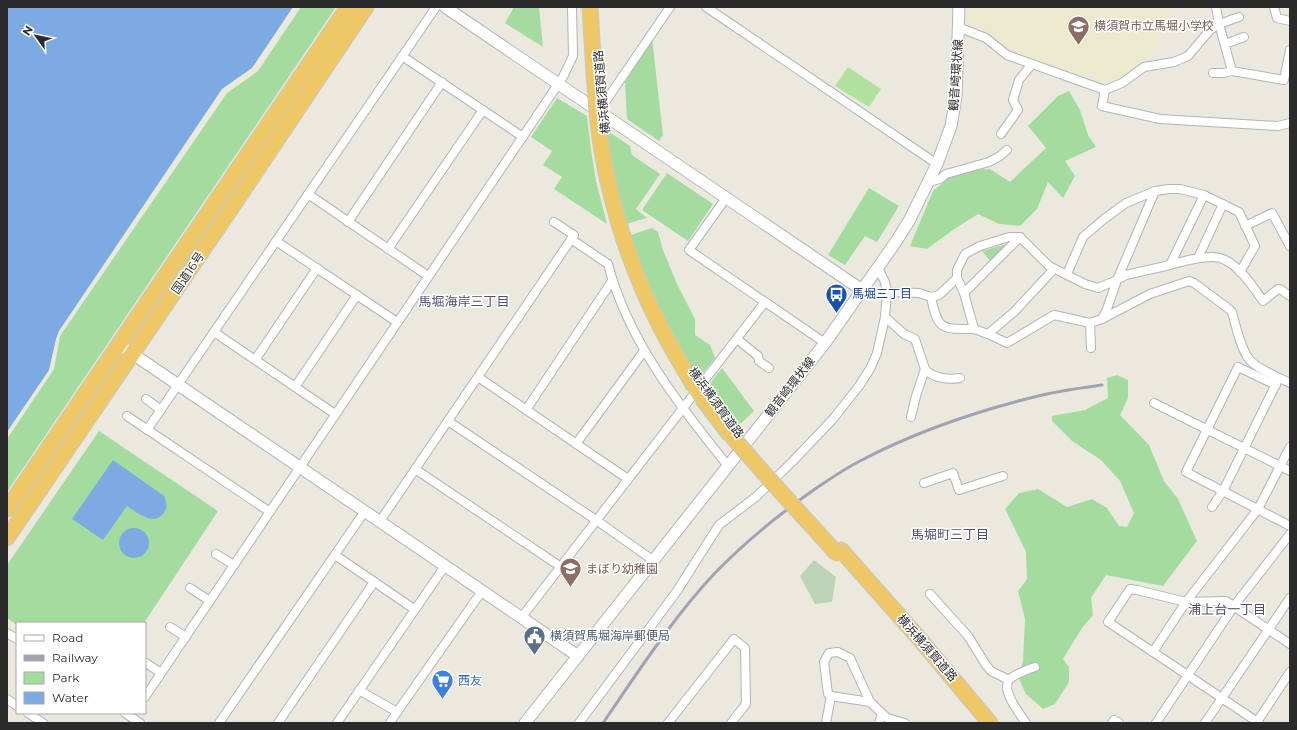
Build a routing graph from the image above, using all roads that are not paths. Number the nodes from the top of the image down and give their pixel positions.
1 (348, 7) edge
2 (366, 7) edge
3 (436, 7) edge
4 (445, 7) edge
5 (572, 7) edge
6 (590, 7) edge
7 (596, 7) edge
8 (670, 7) edge
9 (706, 7) edge
10 (959, 7) edge
11 (1216, 7) edge
12 (1274, 7) edge
13 (1239, 18) dead end
14 (1290, 21) edge
15 (1219, 24) junction
16 (958, 28) junction
17 (1244, 37) dead end
18 (1225, 44) junction
19 (1290, 50) edge
20 (402, 56) junction
21 (1032, 64) junction
22 (1232, 71) junction
23 (597, 73) junction
24 (1213, 73) dead end
25 (442, 82) junction
26 (558, 84) junction
27 (1105, 90) junction
28 (483, 110) junction
29 (599, 112) junction
30 (1290, 123) edge
31 (1001, 134) dead end
32 (523, 137) junction
33 (1007, 150) dead end
34 (937, 164) junction
35 (928, 182) junction
36 (1155, 191) junction
37 (308, 194) junction
38 (1204, 195) junction
39 (726, 198) junction
40 (1223, 204) junction
41 (348, 222) junction
42 (554, 222) dead end
43 (1245, 226) junction
44 (1020, 237) junction
45 (571, 239) junction
46 (276, 241) junction
47 (1290, 246) edge
48 (388, 249) junction
49 (1198, 258) junction
50 (1170, 265) junction
51 (317, 268) junction
52 (878, 268) junction
53 (1054, 269) junction
54 (1240, 272) junction
55 (1067, 274) junction
56 (428, 276) junction
57 (957, 278) junction
58 (1118, 280) junction
59 (612, 281) junction
60 (862, 290) junction
61 (887, 292) junction
62 (964, 293) junction
63 (357, 295) junction
64 (1290, 296) edge
65 (931, 297) junction
66 (765, 302) junction
67 (885, 317) junction
68 (1102, 319) junction
69 (397, 322) junction
70 (1090, 323) junction
71 (974, 329) junction
72 (214, 332) junction
73 (988, 334) junction
74 (737, 339) junction
75 (825, 342) junction
76 (119, 344) junction
77 (1091, 348) dead end
78 (644, 351) junction
79 (133, 354) junction
80 (255, 360) junction
81 (769, 368) dead end
82 (925, 369) junction
83 (478, 377) junction
84 (960, 378) dead end
85 (1278, 382) junction
86 (1290, 383) edge
87 (178, 385) junction
88 (295, 387) junction
89 (146, 399) dead end
90 (1154, 403) dead end
91 (683, 409) junction
92 (161, 410) junction
93 (526, 410) junction
94 (335, 414) junction
95 (127, 416) dead end
96 (911, 417) dead end
97 (448, 421) junction
98 (147, 430) junction
99 (1207, 430) junction
100 (576, 444) junction
101 (1290, 447) edge
102 (1244, 448) junction
103 (728, 466) junction
104 (300, 467) junction
105 (1280, 467) junction
106 (415, 469) junction
107 (1290, 471) edge
108 (1003, 476) dead end
109 (628, 480) junction
110 (924, 483) dead end
111 (1223, 491) junction
112 (1212, 507) dead end
113 (7, 509) edge
114 (1258, 509) junction
115 (365, 511) junction
116 (270, 512) junction
117 (596, 520) junction
118 (380, 521) junction
119 (1290, 526) edge
120 (1290, 534) edge
121 (7, 538) edge
122 (839, 552) junction
123 (216, 554) dead end
124 (335, 555) junction
125 (654, 561) junction
126 (234, 566) junction
127 (445, 566) junction
128 (561, 567) junction
129 (374, 582) junction
130 (190, 588) dead end
131 (482, 591) junction
132 (930, 594) dead end
133 (1290, 598) edge
134 (210, 601) junction
135 (1186, 602) junction
136 (1234, 606) junction
137 (414, 609) junction
138 (521, 618) junction
139 (967, 626) dead end
140 (170, 627) dead end
141 (1268, 629) junction
142 (968, 636) junction
143 (186, 637) junction
144 (1290, 644) edge
145 (1153, 652) junction
146 (578, 656) junction
147 (146, 663) edge
148 (1035, 667) dead end
149 (1290, 672) edge
150 (161, 673) junction
151 (1187, 675) junction
152 (1009, 680) junction
153 (359, 690) junction
154 (146, 693) edge
155 (831, 696) junction
156 (1222, 698) junction
157 (7, 699) edge
158 (870, 702) junction
159 (16, 705) edge
160 (397, 712) junction
161 (30, 714) edge
162 (882, 714) junction
163 (129, 717) edge
164 (223, 722) edge
165 (1258, 722) edge
166 (43, 723) edge
167 (140, 723) edge
168 (278, 723) edge
169 (337, 723) edge
170 (390, 723) edge
171 (525, 723) edge
172 (579, 723) edge
173 (668, 723) edge
174 (731, 723) edge
175 (826, 723) edge
176 (879, 723) edge
177 (905, 723) edge
178 (982, 723) edge
179 (990, 723) edge
180 (1026, 723) edge
181 (1112, 723) edge
182 (1119, 723) edge
183 (1156, 723) edge
184 (1205, 723) edge

1 - 76 highway, 国道16号
2 - 79 highway, 国道16号
3 - 20 street
4 - 26 street
5 - 26 street
6 - 23 highway, 横浜横須賀道路
7 - 23 highway, 横浜横須賀道路
8 - 29 street
9 - 34 street
10 - 16 street, 観音崎環状線
11 - 15 street
12 - 14 street
13 - 15 street
15 - 18 street
15 - 27 street
16 - 21 street
16 - 34 street, 観音崎環状線
17 - 18 street
18 - 22 street
19 - 22 street
20 - 25 street
20 - 37 street
21 - 27 street
21 - 31 street
22 - 24 street
23 - 122 highway, 横浜横須賀道路
25 - 28 street
25 - 41 street
26 - 29 street
26 - 32 street
27 - 30 street
28 - 32 street
28 - 48 street
29 - 39 street
32 - 56 street
33 - 35 street
34 - 35 street, 観音崎環状線
35 - 52 street, 観音崎環状線
36 - 38 street
36 - 55 street
36 - 58 street
37 - 41 street
37 - 46 street
38 - 40 street
38 - 50 street
39 - 60 street
39 - 66 street
40 - 43 street
40 - 49 street
41 - 48 street
42 - 45 street
43 - 47 street
43 - 54 street
44 - 53 street
44 - 57 street
44 - 62 street
45 - 59 street
45 - 83 street
46 - 51 street
46 - 72 street
48 - 56 street
49 - 50 street
49 - 54 street
50 - 58 street
51 - 63 street
51 - 80 street
52 - 60 street, 観音崎環状線
52 - 61 street
53 - 55 street
53 - 73 street
54 - 64 street
55 - 58 street
56 - 69 street
57 - 62 street
57 - 65 street
58 - 68 street
59 - 78 street
59 - 93 street
60 - 75 street, 観音崎環状線
61 - 65 street
61 - 67 street
62 - 71 street
63 - 69 street
63 - 88 street
65 - 71 street
66 - 74 street
66 - 75 street
67 - 82 street
67 - 172 street
68 - 70 street
68 - 85 street
69 - 94 street
70 - 73 street
70 - 77 street
71 - 73 street
72 - 80 street
72 - 87 street
74 - 81 street
74 - 91 street
75 - 103 street, 観音崎環状線
76 - 79 street
76 - 113 highway, 国道16号
78 - 91 street
78 - 100 street
79 - 87 street
79 - 121 highway, 国道16号
80 - 88 street
82 - 84 street
82 - 96 street
83 - 93 street
83 - 97 street
85 - 86 street
85 - 99 street
85 - 102 street
87 - 92 street
87 - 104 street
88 - 94 street
89 - 92 street
90 - 99 street
91 - 103 street
91 - 109 street
92 - 98 street
93 - 100 street
94 - 104 street
95 - 98 street
97 - 106 street
97 - 117 street
98 - 116 street
99 - 102 street
99 - 111 street
100 - 109 street
101 - 105 street
102 - 105 street
102 - 111 street
103 - 125 street, 観音崎環状線
104 - 115 street
104 - 116 street
105 - 107 street
105 - 114 street
106 - 118 street
106 - 128 street
108 - 110 street
109 - 117 street
111 - 112 street
111 - 114 street
114 - 119 street
114 - 135 street
115 - 118 street
115 - 124 street
116 - 126 street
117 - 125 street
117 - 128 street
118 - 127 street
120 - 136 street
122 - 178 highway, 横浜横須賀道路
122 - 179 highway, 横浜横須賀道路
123 - 126 street
124 - 129 street
124 - 164 street
125 - 146 street, 観音崎環状線
126 - 134 street
127 - 131 street
127 - 137 street
128 - 138 street
129 - 137 street
129 - 168 street
130 - 134 street
131 - 138 street
131 - 160 street
132 - 142 street
133 - 141 street
134 - 143 street
135 - 136 street
135 - 145 street
135 - 145 street
136 - 141 street
136 - 151 street
137 - 153 street
138 - 146 street
139 - 142 street
140 - 143 street
141 - 144 street
141 - 156 street
142 - 152 street
143 - 150 street
145 - 151 street
146 - 171 street, 観音崎環状線
147 - 150 street
148 - 152 street
149 - 165 street
150 - 154 street
151 - 156 street
151 - 183 street
152 - 180 street
153 - 160 street
153 - 169 street
155 - 158 street
155 - 158 street
155 - 175 street
156 - 165 street
156 - 184 street
157 - 159 street
158 - 162 street
160 - 170 street
161 - 166 street
162 - 176 street
162 - 177 street
163 - 167 street
173 - 174 street
181 - 182 street

